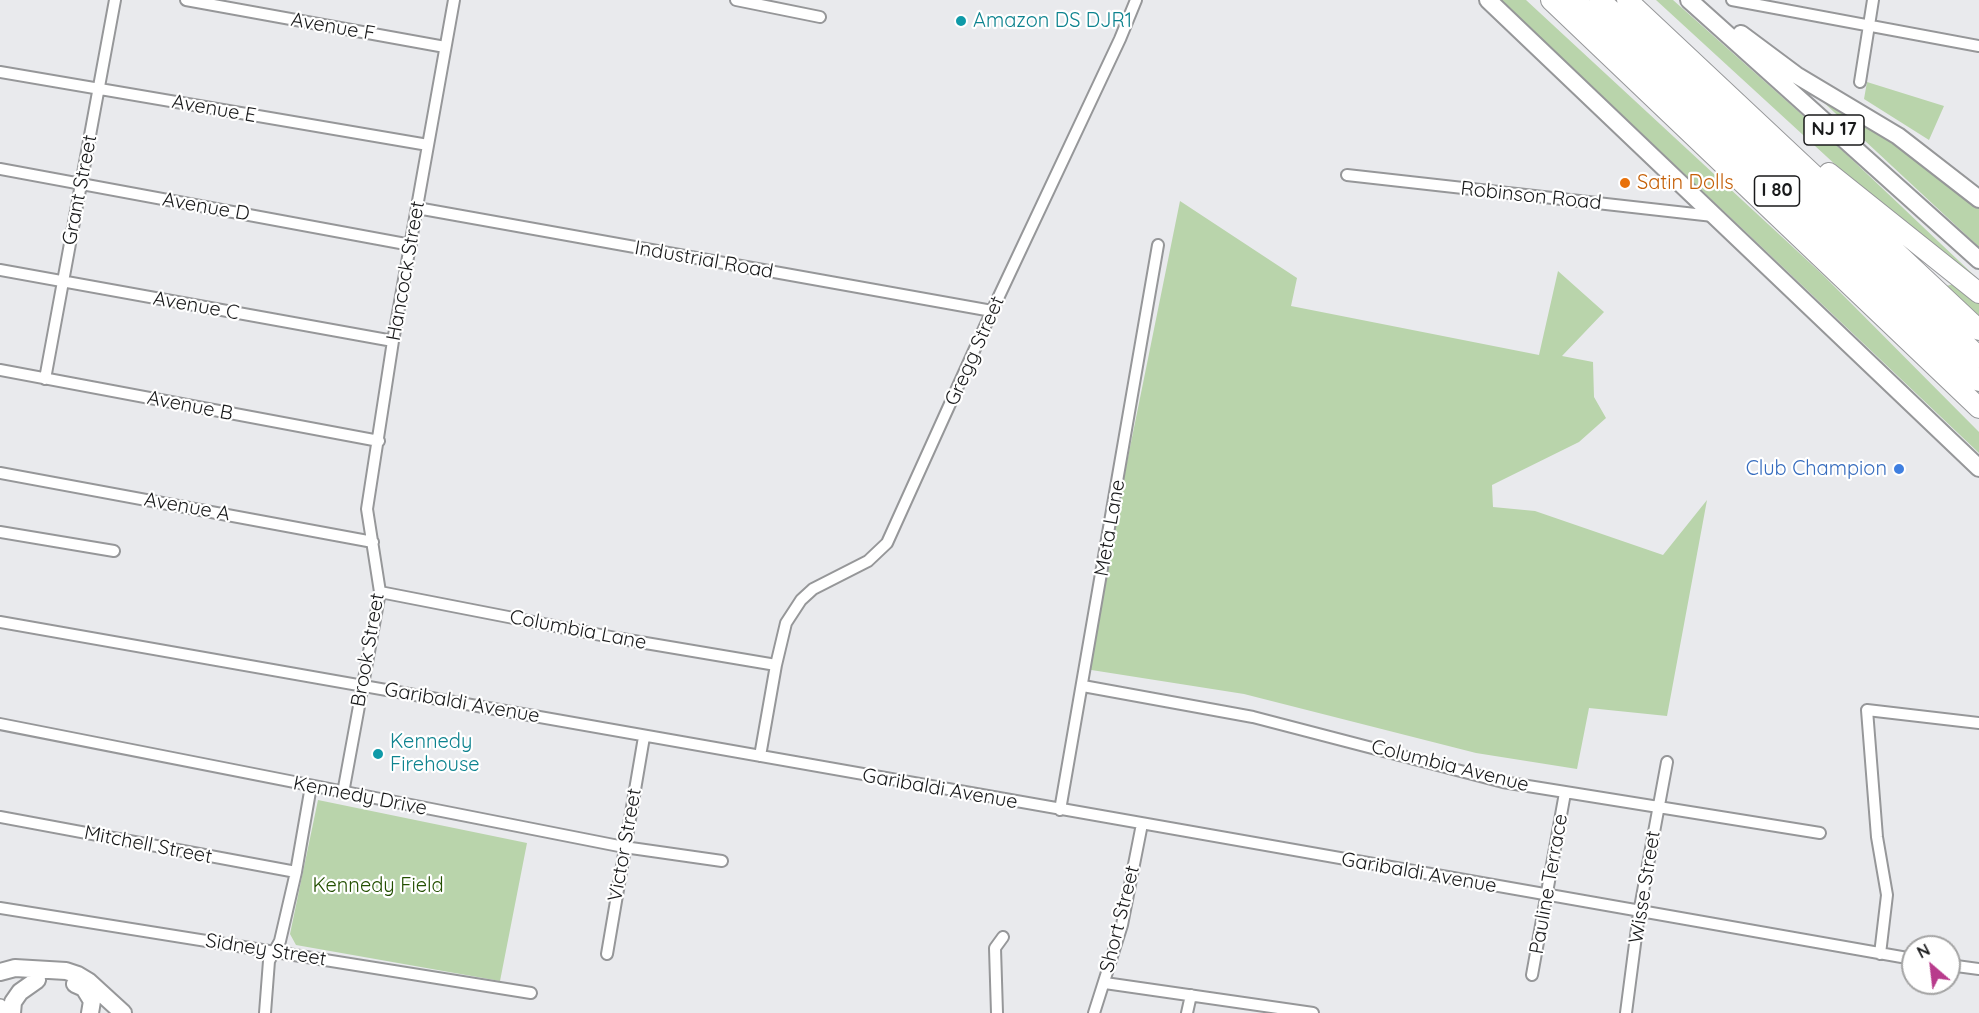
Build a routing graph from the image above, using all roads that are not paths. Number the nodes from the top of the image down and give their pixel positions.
1 (115, 0) edge
2 (186, 0) edge
3 (454, 0) edge
4 (736, 0) edge
5 (1136, 0) edge
6 (1488, 0) edge
7 (1551, 0) edge
8 (1575, 0) edge
9 (1600, 0) edge
10 (1627, 0) edge
11 (1689, 0) edge
12 (1696, 0) edge
13 (1732, 0) edge
14 (1873, 0) edge
15 (761, 3) edge
16 (820, 17) dead end
17 (1868, 27) junction
18 (1979, 46) edge
19 (444, 47) junction
20 (0, 72) edge
21 (1860, 82) dead end
22 (1720, 86) junction
23 (99, 89) junction
24 (428, 145) junction
25 (0, 169) edge
26 (1347, 175) dead end
27 (81, 184) junction
28 (1979, 199) edge
29 (417, 208) junction
30 (1715, 217) junction
31 (411, 245) junction
32 (1158, 245) dead end
33 (1979, 260) edge
34 (0, 270) edge
35 (63, 281) junction
36 (1979, 293) edge
37 (1875, 309) junction
38 (992, 312) junction
39 (1979, 330) edge
40 (393, 341) junction
41 (1979, 357) edge
42 (0, 370) edge
43 (45, 379) junction
44 (1979, 381) edge
45 (1979, 408) edge
46 (1979, 423) edge
47 (379, 441) junction
48 (1979, 468) edge
49 (0, 473) edge
50 (0, 532) edge
51 (373, 542) junction
52 (114, 551) dead end
53 (380, 592) junction
54 (0, 622) edge
55 (776, 665) junction
56 (362, 685) junction
57 (1083, 686) junction
58 (1979, 723) edge
59 (0, 724) edge
60 (644, 737) junction
61 (760, 756) junction
62 (1667, 762) dead end
63 (311, 786) junction
64 (343, 793) junction
65 (1565, 793) junction
66 (1658, 807) junction
67 (1060, 810) junction
68 (0, 817) edge
69 (1142, 824) junction
70 (1820, 833) dead end
71 (624, 847) junction
72 (722, 861) dead end
73 (296, 872) junction
74 (1547, 895) junction
75 (0, 909) edge
76 (1639, 913) junction
77 (1004, 937) dead end
78 (276, 951) junction
79 (607, 954) dead end
80 (1880, 954) junction
81 (1901, 957) edge
82 (1961, 967) edge
83 (1979, 969) edge
84 (1, 972) edge
85 (1533, 975) dead end
86 (37, 980) junction
87 (1105, 983) junction
88 (531, 993) dead end
89 (1191, 996) junction
90 (0, 1007) edge
91 (1278, 1010) edge
92 (1, 1013) edge
93 (12, 1013) edge
94 (90, 1013) edge
95 (123, 1013) edge
96 (265, 1013) edge
97 (997, 1013) edge
98 (1094, 1013) edge
99 (1187, 1013) edge
100 (1312, 1013) edge
101 (1626, 1013) edge

1 - 23 street, Grant Street
2 - 19 street, Avenue F
3 - 19 street, Hancock Street
4 - 15 street
5 - 38 street, Gregg Street
6 - 30 highway
7 - 37 highway, I 80
8 - 44 highway, I 80
9 - 41 highway, I 80
10 - 22 highway, I 80
11 - 33 highway, NJ 17
12 - 28 highway
13 - 17 street
14 - 17 street
15 - 16 street
17 - 18 street
17 - 21 street
19 - 24 street, Hancock Street
20 - 23 street, Avenue E
22 - 36 highway
22 - 39 highway, I 80
23 - 24 street, Avenue E
23 - 27 street, Grant Street
24 - 29 street, Hancock Street
25 - 27 street, Avenue D
26 - 30 street, Robinson Road
27 - 31 street, Avenue D
27 - 35 street, Grant Street
29 - 31 street, Hancock Street
29 - 38 street, Industrial Road
30 - 48 highway
31 - 40 street, Hancock Street
32 - 57 street, Meta Lane
34 - 35 street, Avenue C
35 - 40 street, Avenue C
35 - 43 street, Grant Street
37 - 45 highway, I 80
37 - 46 highway
38 - 55 street, Gregg Street
40 - 47 street, Hancock Street
42 - 43 street, Avenue B
43 - 47 street, Avenue B
47 - 51 street, Hancock Street
49 - 51 street, Avenue A
50 - 52 street
51 - 53 street, Brook Street
53 - 55 street, Columbia Lane
53 - 56 street, Brook Street
54 - 56 street, Garibaldi Avenue
55 - 61 street, Gregg Street
56 - 60 street, Garibaldi Avenue
56 - 64 street, Brook Street
57 - 65 street, Columbia Avenue
57 - 67 street, Meta Lane
58 - 80 street
59 - 63 street, Kennedy Drive
60 - 61 street, Garibaldi Avenue
60 - 71 street, Victor Street
61 - 67 street, Garibaldi Avenue
62 - 66 street, Wisse Street
63 - 64 street, Kennedy Drive
63 - 73 street
64 - 71 street, Kennedy Drive
65 - 66 street, Columbia Avenue
65 - 74 street, Pauline Terrace
66 - 70 street, Columbia Avenue
66 - 76 street, Wisse Street
67 - 69 street, Garibaldi Avenue
68 - 73 street, Mitchell Street
69 - 74 street, Garibaldi Avenue
69 - 87 street, Short Street
71 - 72 street, Kennedy Drive
71 - 79 street, Victor Street
73 - 78 street
74 - 76 street, Garibaldi Avenue
74 - 85 street, Pauline Terrace
75 - 78 street, Sidney Street
76 - 80 street, Garibaldi Avenue
76 - 101 street, Wisse Street
77 - 97 street
78 - 88 street, Sidney Street
78 - 96 street
80 - 81 street, Garibaldi Avenue
82 - 83 street
84 - 86 highway
84 - 95 highway
86 - 93 highway
86 - 94 highway
87 - 89 street
87 - 98 street, Short Street
89 - 91 street
89 - 99 street
90 - 92 main road
91 - 100 street

